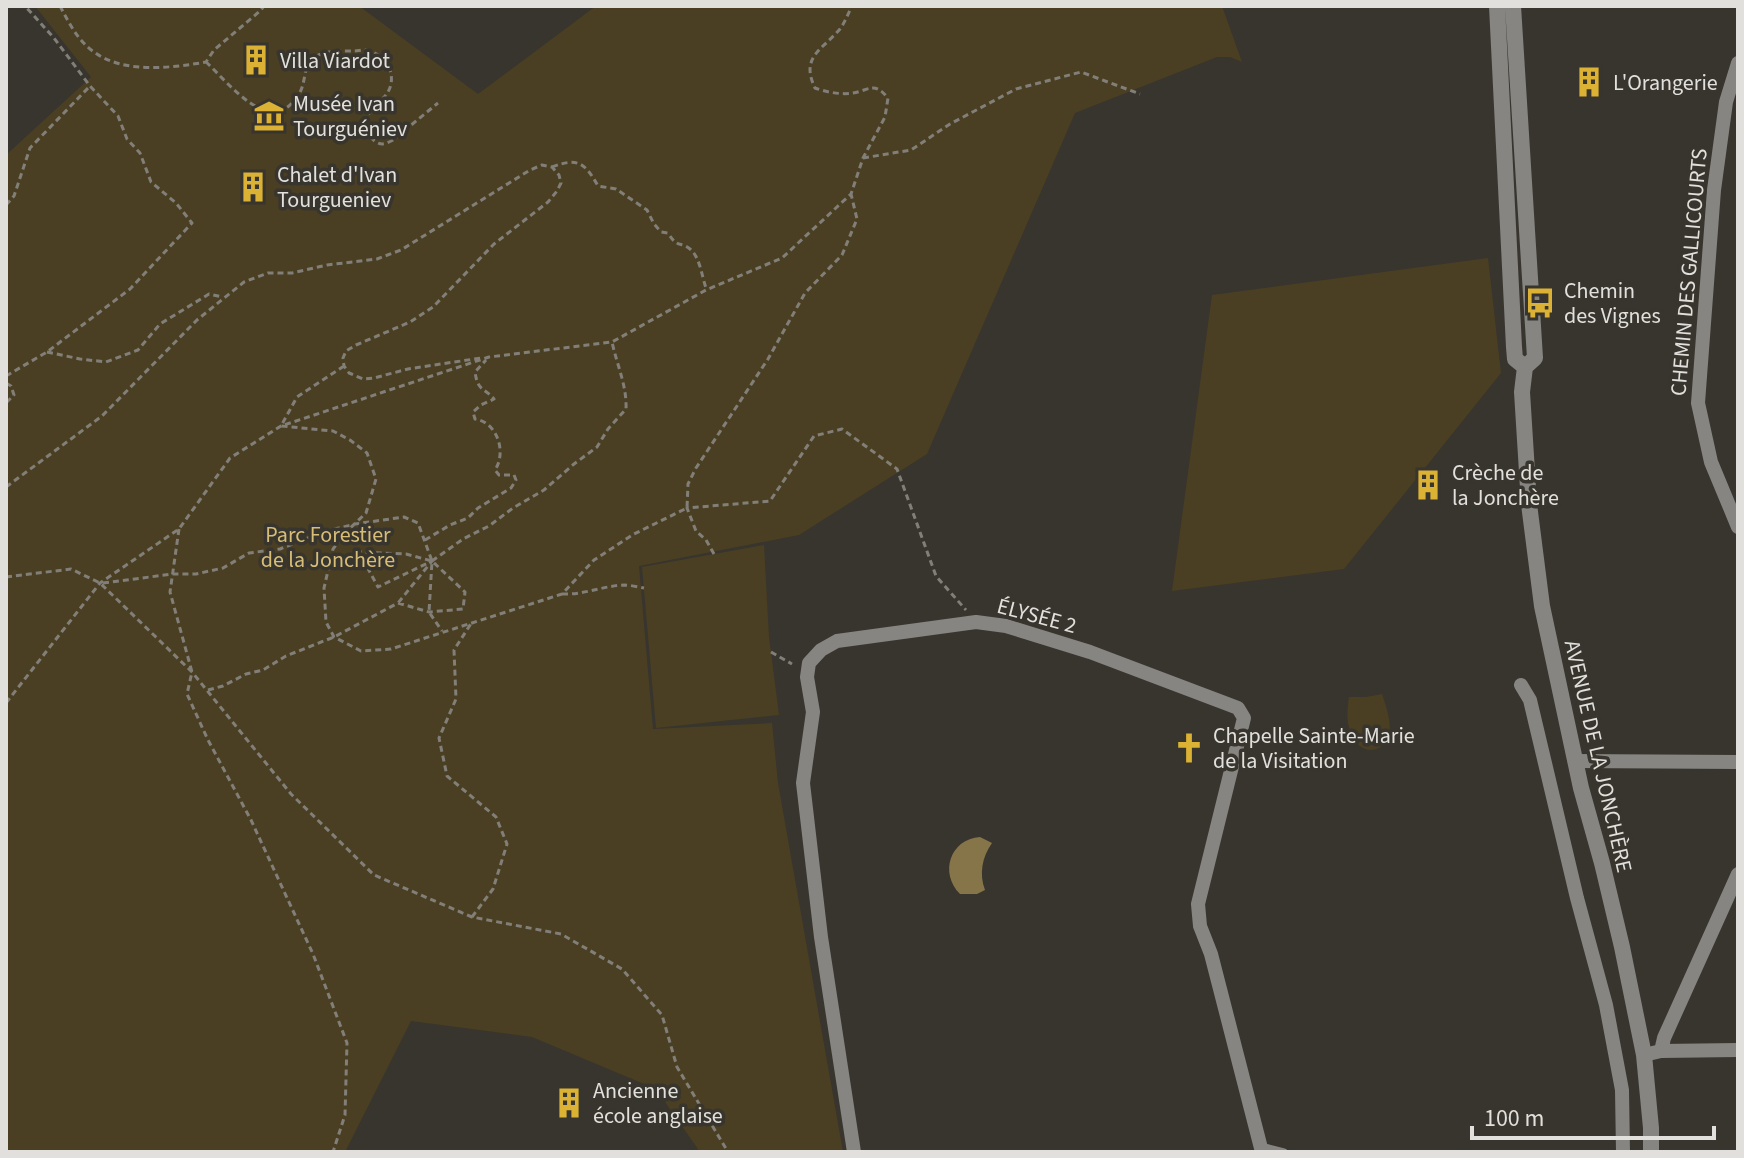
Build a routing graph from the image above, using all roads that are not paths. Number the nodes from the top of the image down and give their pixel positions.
1 (1497, 6) edge
2 (1513, 6) edge
3 (1738, 63) edge
4 (1525, 367) junction
5 (1738, 527) edge
6 (1521, 685) dead end
7 (1575, 761) junction
8 (1738, 762) edge
9 (1738, 874) edge
10 (1738, 1050) edge
11 (1652, 1053) junction
12 (1261, 1149) edge
13 (854, 1152) edge
14 (1284, 1152) edge
15 (1623, 1152) edge
16 (1651, 1152) edge

1 - 4 street, AVENUE DE LA JONCHÈRE
2 - 4 street, AVENUE DE LA JONCHÈRE
3 - 5 street, CHEMIN DES GALLICOURTS
4 - 7 street, AVENUE DE LA JONCHÈRE
6 - 15 street
7 - 8 street
7 - 11 street, AVENUE DE LA JONCHÈRE
9 - 11 street
10 - 11 street
11 - 16 street, AVENUE DE LA JONCHÈRE
12 - 13 street, ÉLYSÉE 2
12 - 14 lane

